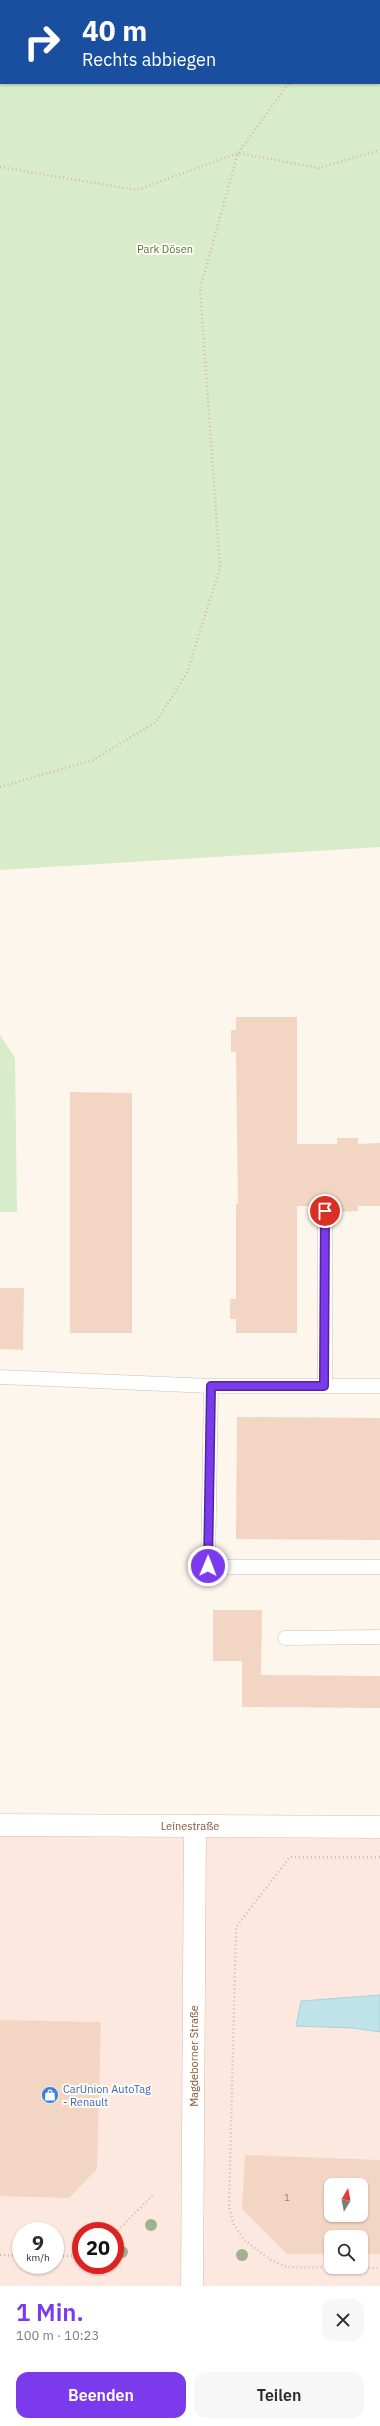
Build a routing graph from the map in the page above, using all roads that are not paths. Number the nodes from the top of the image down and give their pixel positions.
1 (325, 1211) dead end
2 (0, 1377) edge
3 (211, 1386) junction
4 (324, 1386) junction
5 (380, 1386) edge
6 (380, 1567) edge
7 (285, 1638) dead end
8 (380, 1638) edge
9 (0, 1825) edge
10 (195, 1826) junction
11 (380, 1827) edge
12 (192, 2286) edge

1 - 4 lane
2 - 3 lane
3 - 4 lane
3 - 6 lane
4 - 5 lane
7 - 8 lane
9 - 10 street, Leinestraße
10 - 11 street, Leinestraße
10 - 12 street, Magdeborner Straße

